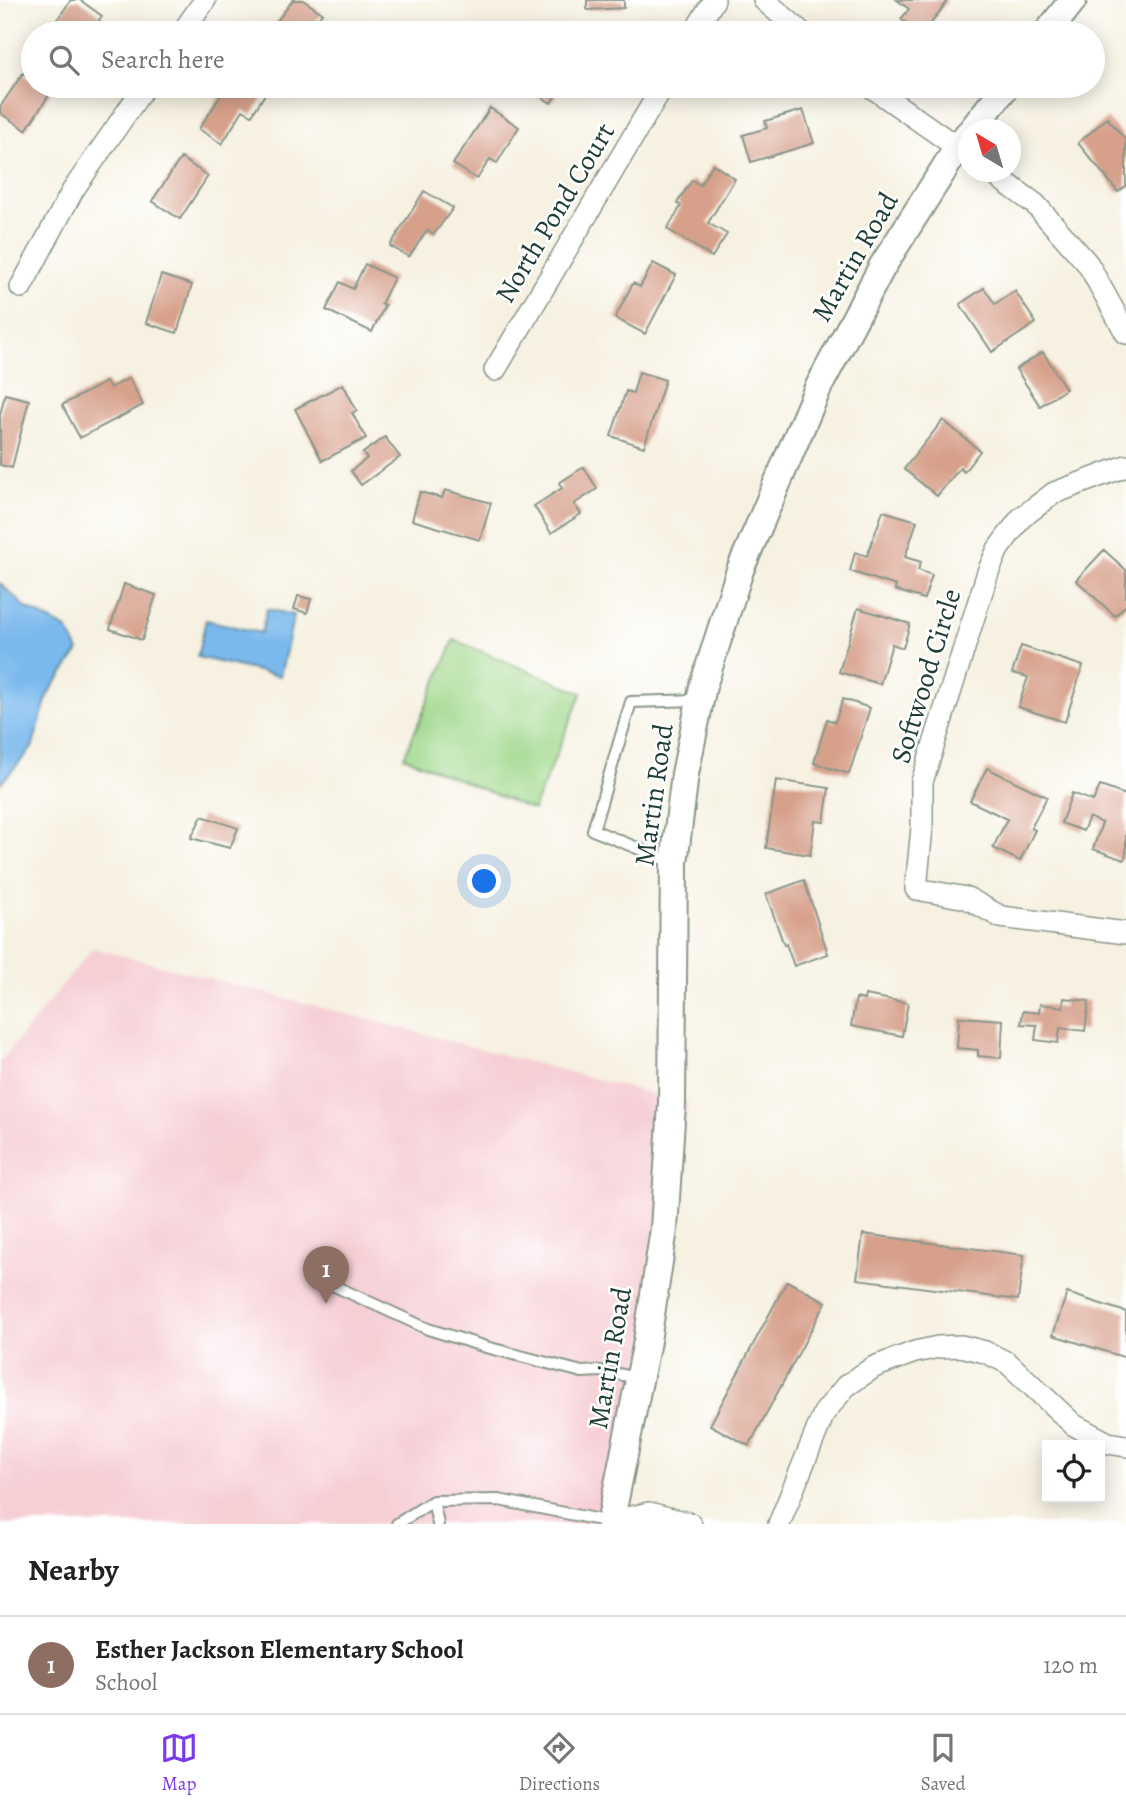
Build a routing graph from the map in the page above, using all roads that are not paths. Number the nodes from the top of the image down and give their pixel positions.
1 (205, 0) edge
2 (714, 0) edge
3 (764, 0) edge
4 (1073, 0) edge
5 (190, 21) edge
6 (701, 21) edge
7 (788, 21) edge
8 (1056, 21) edge
9 (137, 98) edge
10 (656, 98) edge
11 (891, 98) edge
12 (997, 98) edge
13 (983, 119) edge
14 (958, 136) edge
15 (958, 154) edge
16 (1005, 182) edge
17 (22, 287) dead end
18 (1126, 333) edge
19 (495, 370) dead end
20 (1126, 466) edge
21 (700, 700) junction
22 (674, 863) junction
23 (1126, 933) edge
24 (328, 1283) dead end
25 (640, 1378) junction
26 (1126, 1446) edge
27 (433, 1501) junction
28 (610, 1523) edge
29 (397, 1524) edge
30 (438, 1524) edge
31 (691, 1524) edge
32 (779, 1524) edge

1 - 5 street
2 - 6 street
3 - 7 street
4 - 8 street
9 - 17 street
10 - 19 street, North Pond Court
11 - 14 street
12 - 13 street, Martin Road
15 - 21 street, Martin Road
16 - 18 street
20 - 23 street, Softwood Circle
21 - 22 street, Martin Road
21 - 22 lane
22 - 25 street, Martin Road
24 - 25 lane
25 - 28 street, Martin Road
26 - 32 street
27 - 28 lane
27 - 29 lane
27 - 30 lane
28 - 31 street

